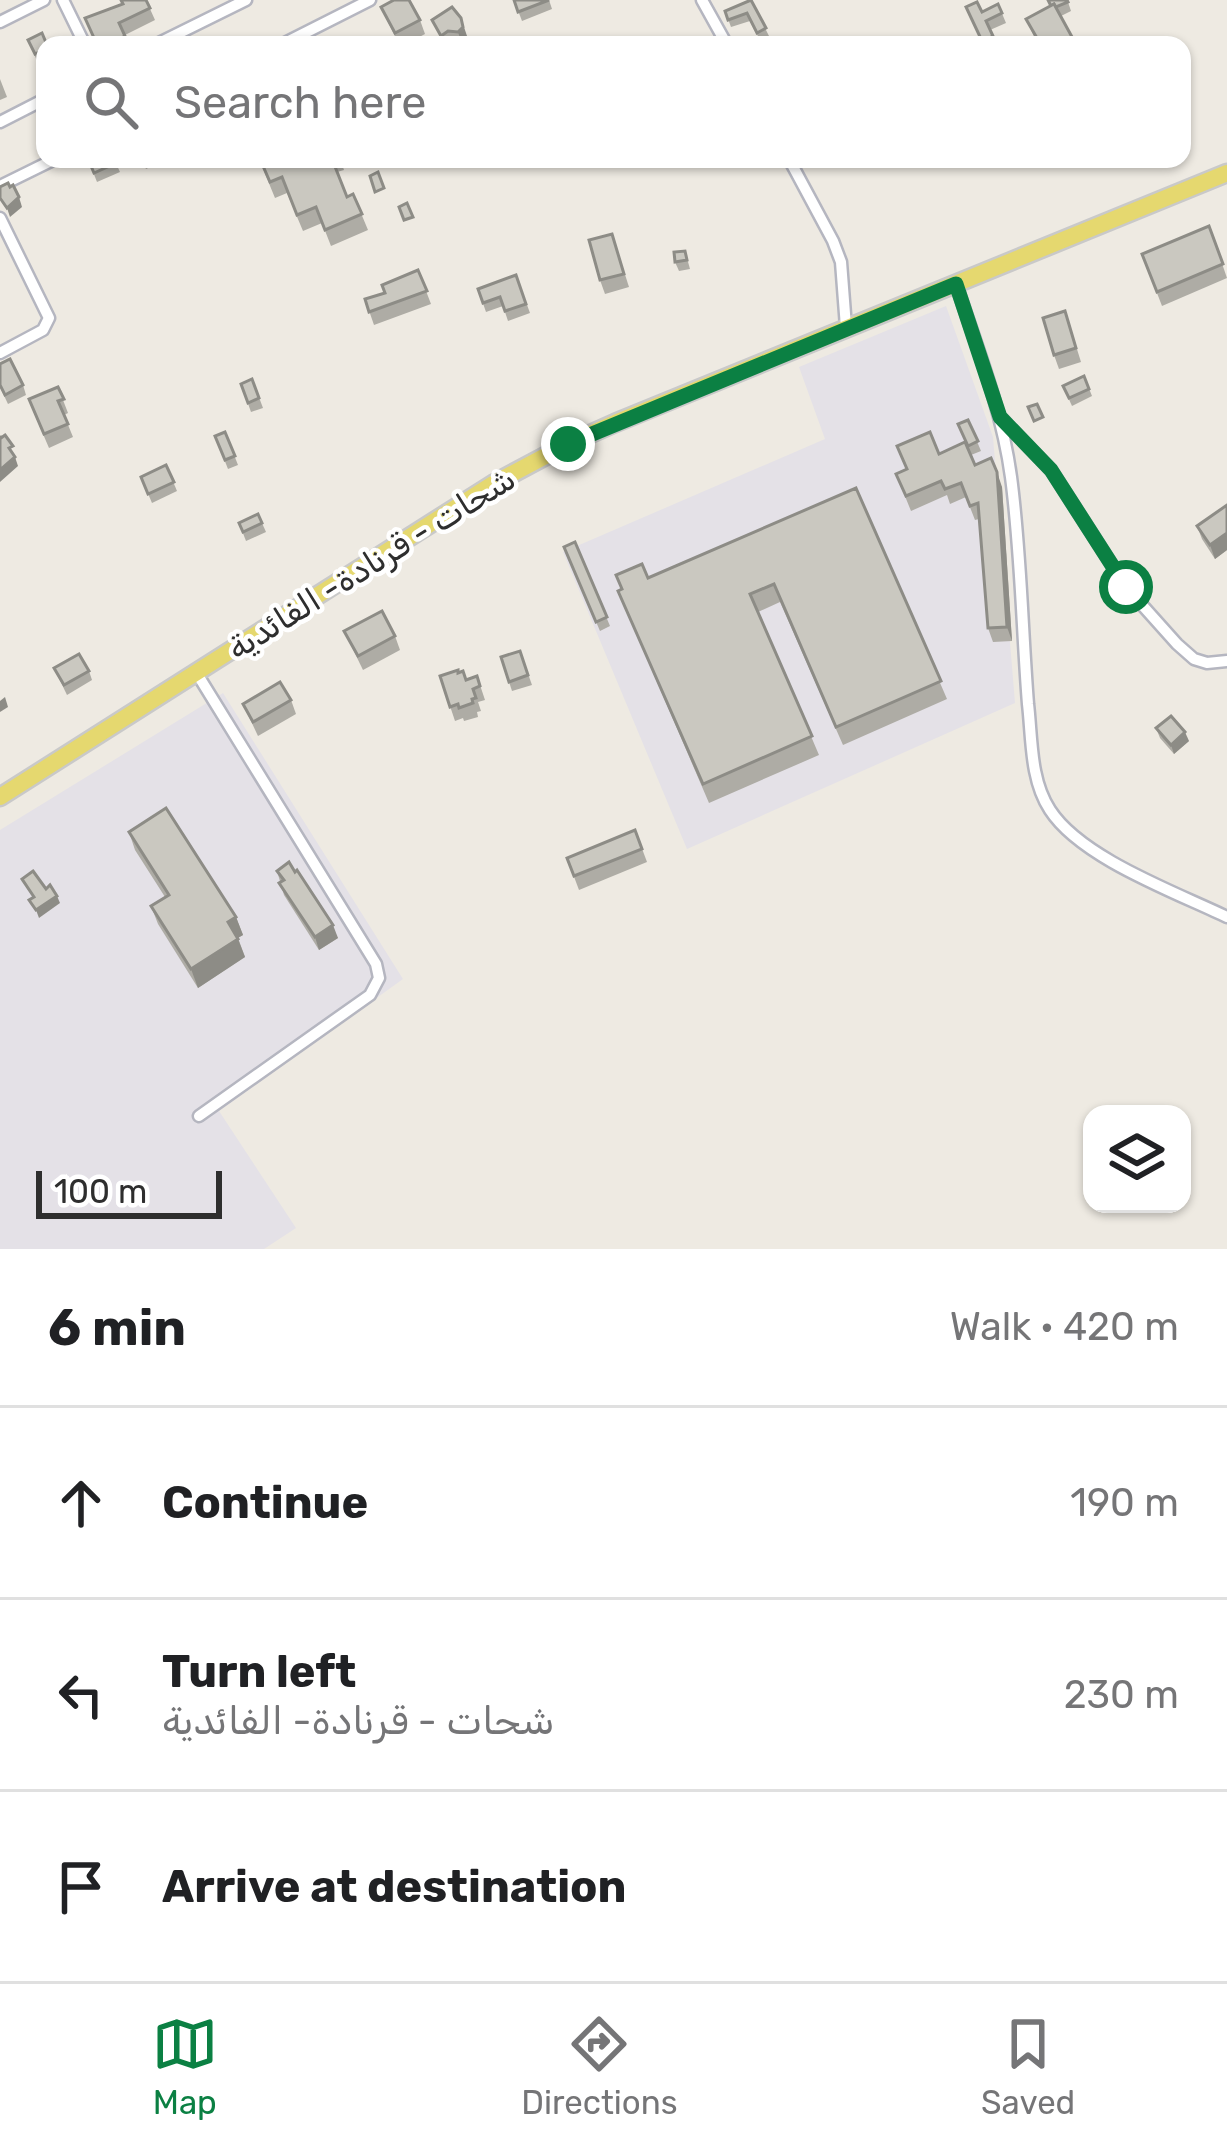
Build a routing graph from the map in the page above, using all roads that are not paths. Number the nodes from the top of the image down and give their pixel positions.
1 (44, 0) edge
2 (63, 0) edge
3 (246, 0) edge
4 (370, 0) edge
5 (702, 0) edge
6 (0, 22) edge
7 (81, 36) edge
8 (173, 36) edge
9 (299, 36) edge
10 (722, 36) edge
11 (36, 104) edge
12 (0, 122) edge
13 (37, 168) edge
14 (794, 168) edge
15 (1227, 173) edge
16 (0, 186) edge
17 (0, 218) edge
18 (956, 284) junction
19 (846, 327) junction
20 (0, 353) edge
21 (1000, 417) junction
22 (1227, 662) edge
23 (196, 671) junction
24 (0, 797) edge
25 (1227, 917) edge
26 (199, 1116) dead end

1 - 6 street
2 - 7 street
3 - 8 street
4 - 9 street
5 - 10 street
11 - 12 street
13 - 16 street
14 - 19 street
15 - 18 main road, شحات - قرنادة- الفائدية
17 - 20 street
18 - 19 main road, شحات - قرنادة- الفائدية
18 - 21 street
19 - 23 main road, شحات - قرنادة- الفائدية
21 - 22 street
21 - 25 street
23 - 24 main road, شحات - قرنادة- الفائدية
23 - 26 street

